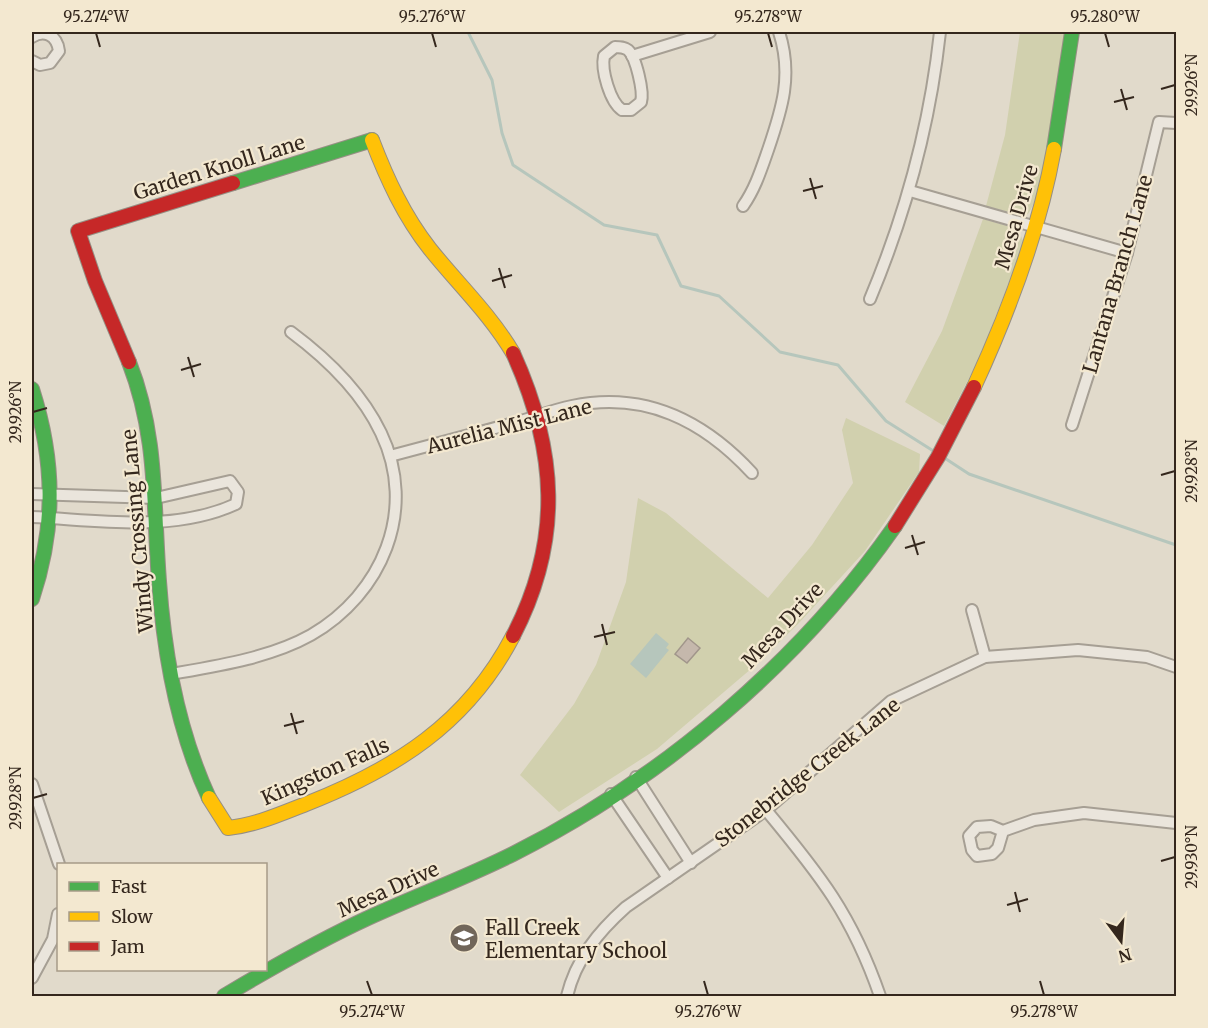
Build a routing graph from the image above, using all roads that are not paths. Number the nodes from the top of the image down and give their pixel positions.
1 (710, 32) edge
2 (779, 32) edge
3 (940, 32) edge
4 (1072, 32) edge
5 (36, 34) edge
6 (632, 56) junction
7 (32, 61) edge
8 (1176, 123) edge
9 (372, 140) joint
10 (910, 191) junction
11 (743, 206) dead end
12 (1036, 228) junction
13 (78, 231) joint
14 (1127, 253) junction
15 (870, 298) dead end
16 (291, 332) dead end
17 (32, 390) edge
18 (538, 416) junction
19 (1072, 425) dead end
20 (390, 456) junction
21 (752, 473) dead end
22 (32, 494) edge
23 (53, 495) junction
24 (156, 498) junction
25 (32, 517) edge
26 (52, 518) junction
27 (157, 522) junction
28 (32, 599) edge
29 (972, 610) dead end
30 (985, 657) junction
31 (1176, 667) edge
32 (171, 674) junction
33 (636, 777) junction
34 (32, 784) edge
35 (611, 794) junction
36 (766, 810) junction
37 (1176, 823) edge
38 (228, 828) joint
39 (1004, 831) dead end
40 (59, 863) edge
41 (691, 863) junction
42 (668, 878) junction
43 (57, 918) edge
44 (267, 970) edge
45 (265, 971) edge
46 (32, 978) edge
47 (224, 996) edge
48 (567, 996) edge
49 (880, 996) edge

1 - 6 street
2 - 11 street
3 - 10 street
4 - 12 street, Mesa Drive
5 - 7 street
6 - 6 street
8 - 14 street, Lantana Branch Lane
9 - 13 street, Garden Knoll Lane
9 - 18 street, Kingston Falls
10 - 12 street
10 - 15 street
12 - 14 street
12 - 33 street, Mesa Drive
13 - 24 street, Windy Crossing Lane
14 - 19 street, Lantana Branch Lane
16 - 20 street
17 - 23 street
18 - 20 street, Aurelia Mist Lane
18 - 21 street, Aurelia Mist Lane
18 - 38 street, Kingston Falls
20 - 32 street
22 - 23 street
23 - 24 street
23 - 26 street
24 - 27 street, Windy Crossing Lane
24 - 27 street
25 - 26 street
26 - 27 street
26 - 28 street
27 - 32 street, Windy Crossing Lane
29 - 30 street
30 - 31 street, Stonebridge Creek Lane
30 - 36 street, Stonebridge Creek Lane
32 - 38 street, Windy Crossing Lane
33 - 35 street, Mesa Drive
33 - 41 street
34 - 40 street
35 - 42 street
35 - 44 street, Mesa Drive
36 - 41 street, Stonebridge Creek Lane
36 - 49 street
37 - 39 street
41 - 42 street, Stonebridge Creek Lane
42 - 48 street, Stonebridge Creek Lane
43 - 46 street
45 - 47 street, Mesa Drive

